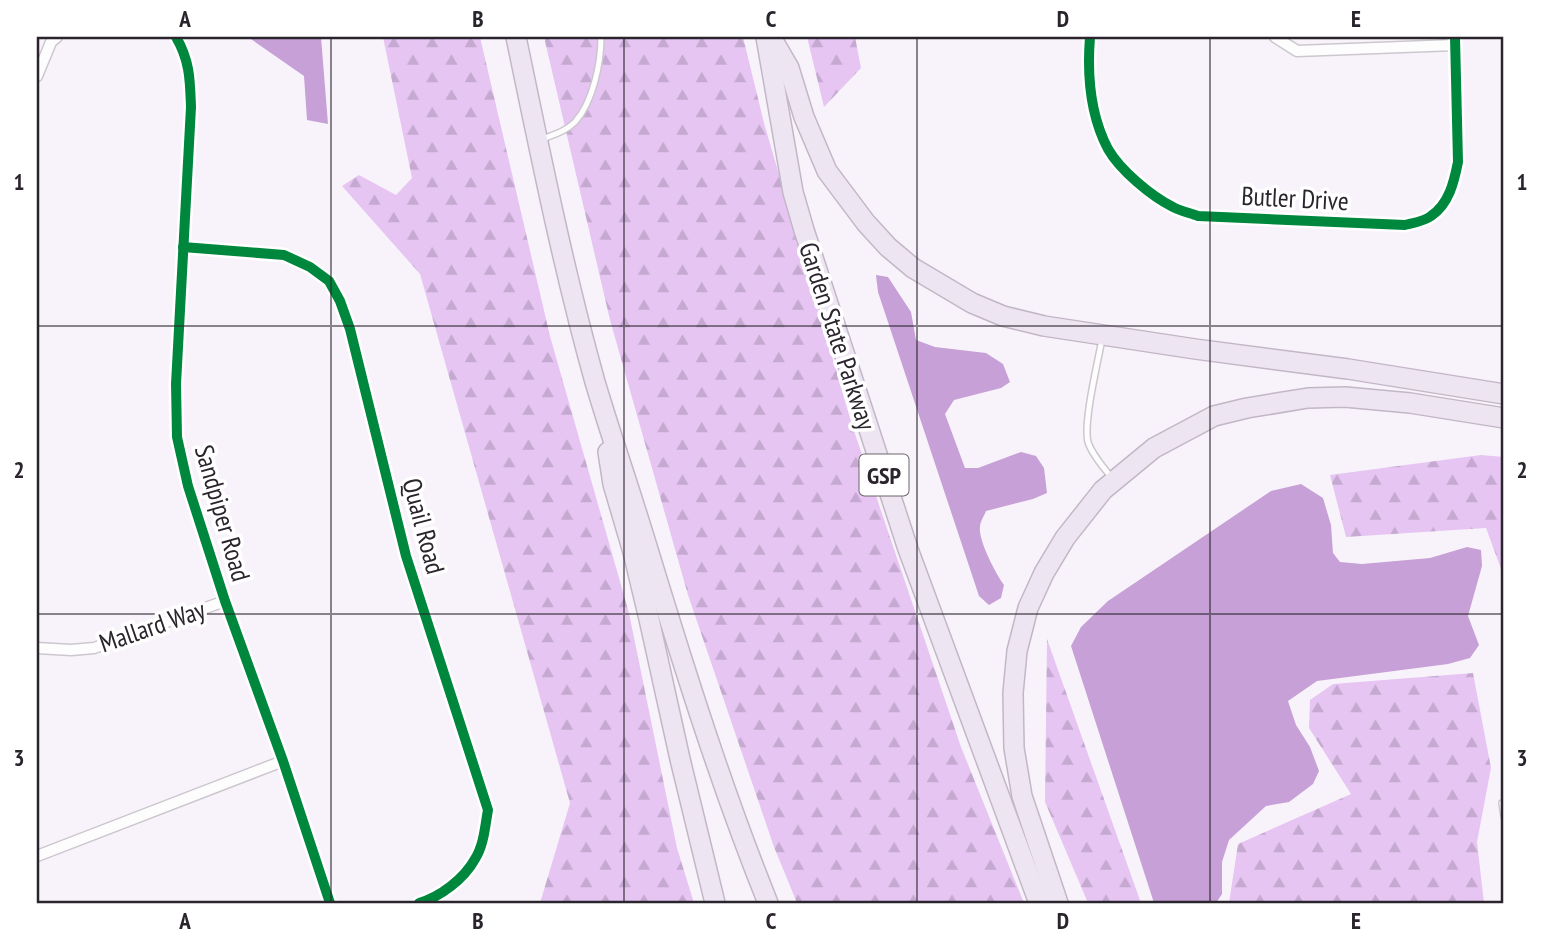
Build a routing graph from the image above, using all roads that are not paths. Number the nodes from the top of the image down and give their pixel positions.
1 (57, 37) edge
2 (176, 37) edge
3 (516, 37) edge
4 (601, 37) edge
5 (769, 37) edge
6 (1090, 37) edge
7 (1275, 37) edge
8 (1455, 41) edge
9 (37, 76) edge
10 (537, 141) junction
11 (183, 247) junction
12 (1102, 335) junction
13 (1504, 394) edge
14 (1504, 418) edge
15 (607, 419) junction
16 (1114, 481) junction
17 (225, 601) junction
18 (37, 648) edge
19 (283, 761) junction
20 (1503, 803) edge
21 (1504, 816) edge
22 (37, 856) edge
23 (330, 903) edge
24 (419, 903) edge
25 (715, 903) edge
26 (768, 903) edge
27 (1039, 903) edge
28 (1058, 903) edge

1 - 9 street
2 - 11 street, Sandpiper Road
3 - 10 highway
4 - 10 lane
5 - 12 highway
5 - 27 highway, Garden State Parkway / GSP
6 - 8 street, Butler Drive
7 - 8 street
10 - 15 highway
11 - 17 street, Sandpiper Road
11 - 24 street, Quail Road
12 - 13 highway
12 - 16 lane
14 - 16 highway
15 - 25 highway
15 - 26 highway
16 - 28 highway
17 - 18 street, Mallard Way
17 - 19 street, Sandpiper Road
19 - 22 street
19 - 23 street, Sandpiper Road
20 - 21 lane

